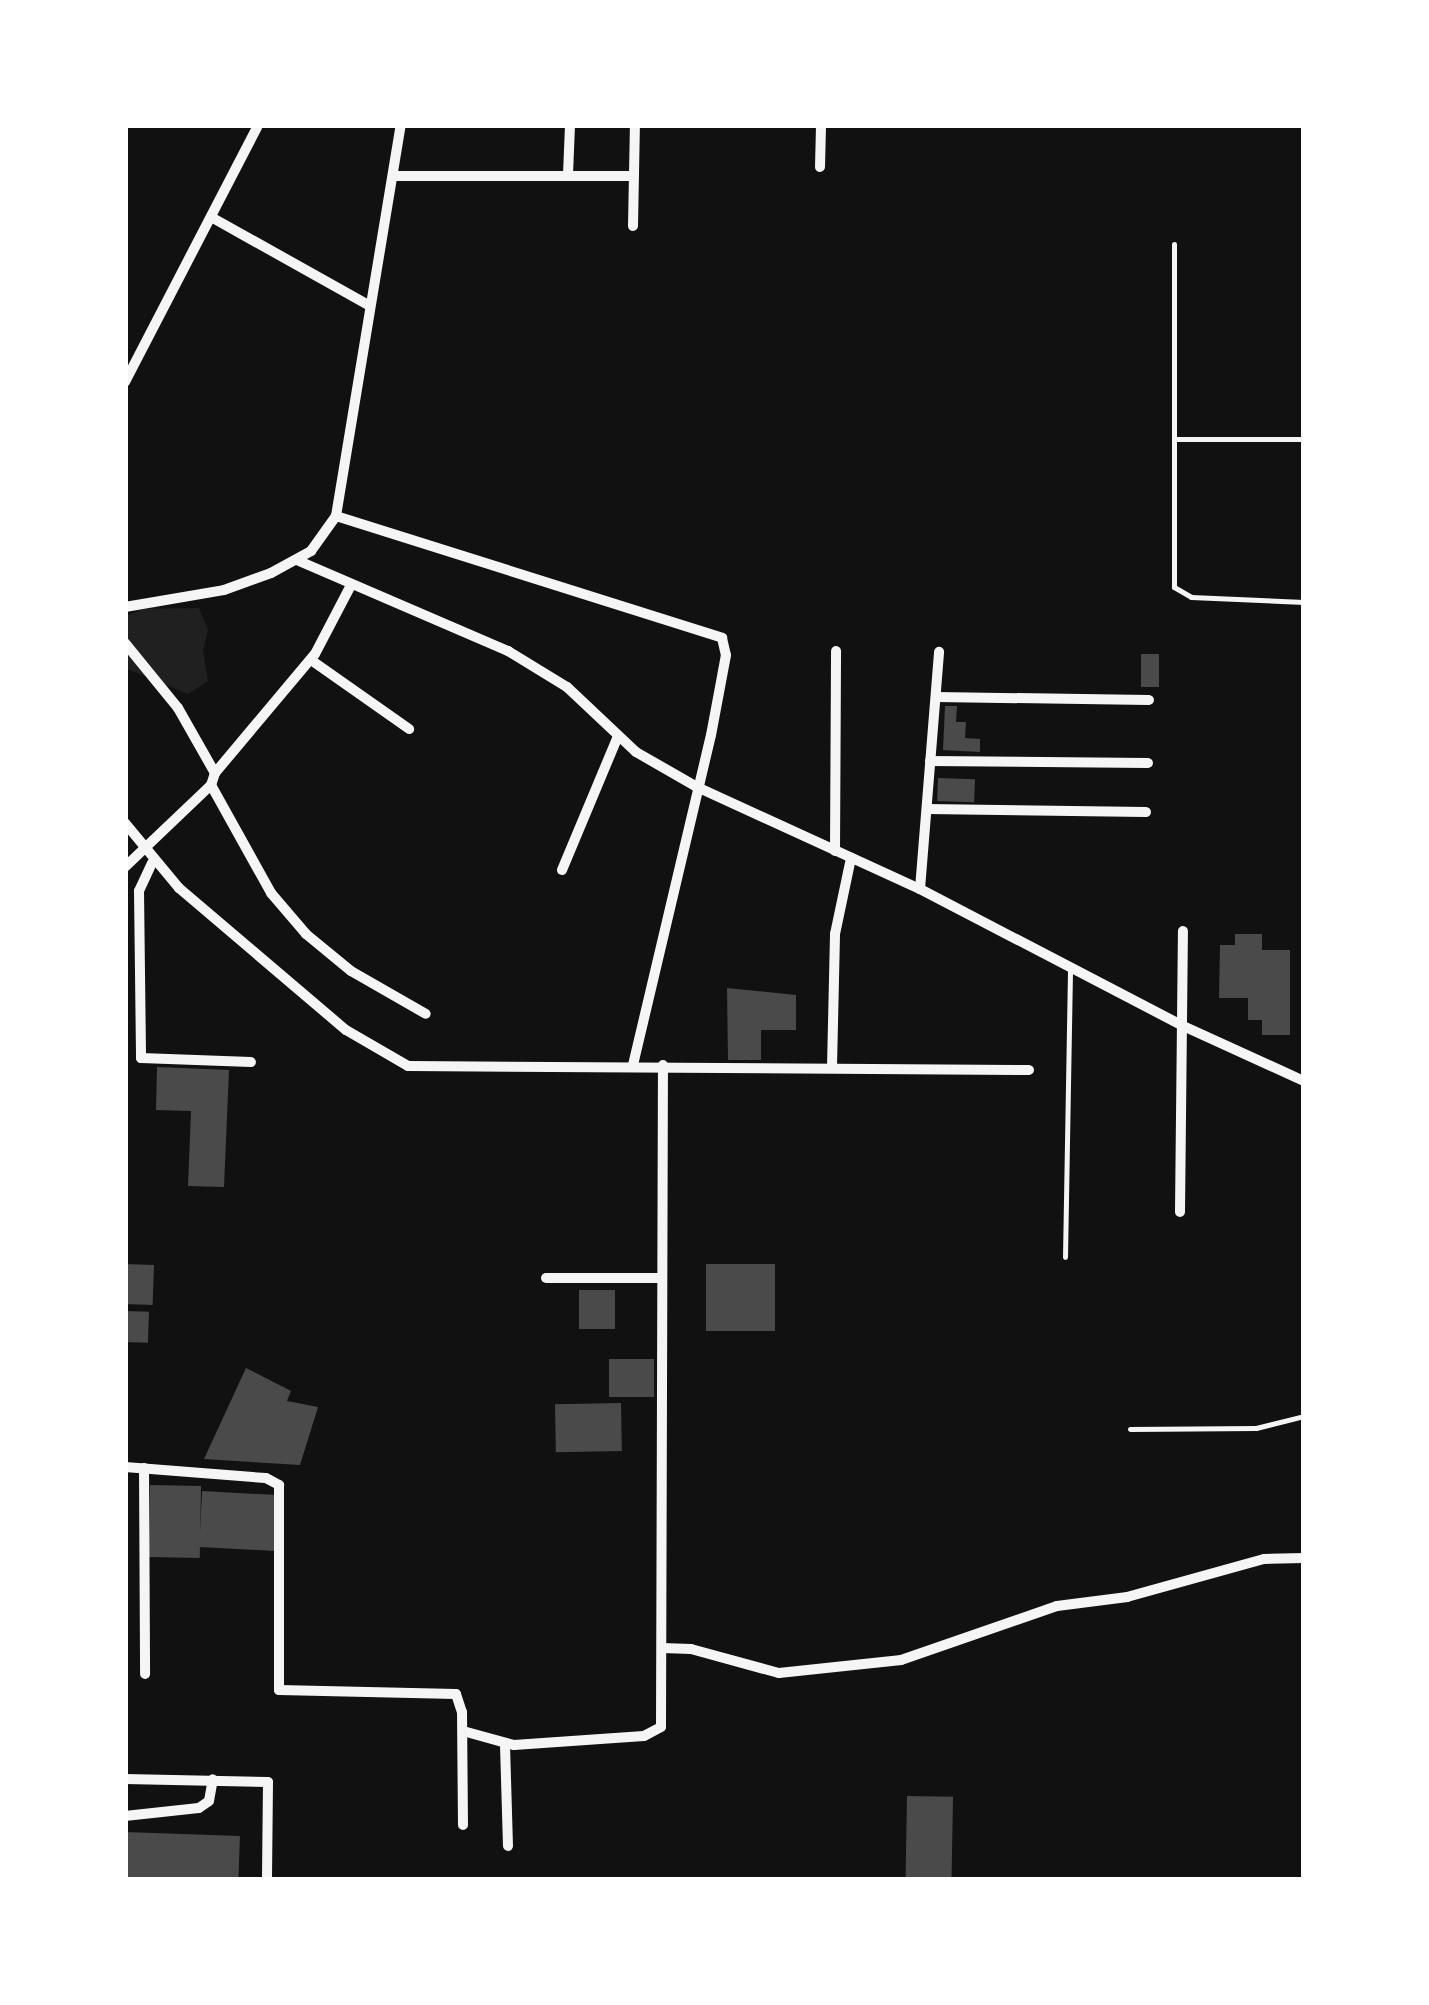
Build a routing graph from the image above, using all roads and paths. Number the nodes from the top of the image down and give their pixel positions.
1 (401, 125) edge
2 (570, 125) edge
3 (634, 125) edge
4 (820, 125) edge
5 (257, 128) dead end
6 (820, 167) dead end
7 (394, 176) junction
8 (568, 176) junction
9 (634, 176) junction
10 (212, 217) junction
11 (633, 226) dead end
12 (1174, 244) dead end
13 (370, 306) junction
14 (125, 359) edge
15 (137, 365) junction
16 (125, 382) edge
17 (1304, 438) edge
18 (1176, 439) junction
19 (336, 516) junction
20 (298, 560) junction
21 (350, 587) junction
22 (1304, 602) edge
23 (125, 607) edge
24 (125, 643) edge
25 (836, 651) dead end
26 (939, 652) dead end
27 (311, 660) junction
28 (936, 697) junction
29 (1149, 700) dead end
30 (409, 729) dead end
31 (618, 736) junction
32 (930, 761) junction
33 (1148, 763) dead end
34 (213, 779) junction
35 (697, 787) junction
36 (927, 809) junction
37 (1146, 812) dead end
38 (125, 823) edge
39 (142, 851) junction
40 (834, 851) junction
41 (851, 858) junction
42 (152, 863) junction
43 (125, 867) edge
44 (562, 870) dead end
45 (920, 889) junction
46 (1183, 931) dead end
47 (1070, 967) junction
48 (426, 1014) dead end
49 (1181, 1025) junction
50 (252, 1062) dead end
51 (663, 1065) junction
52 (633, 1066) junction
53 (832, 1068) junction
54 (1029, 1070) dead end
55 (1304, 1082) edge
56 (1180, 1212) dead end
57 (1065, 1256) dead end
58 (546, 1278) dead end
59 (662, 1278) junction
60 (1304, 1416) edge
61 (1130, 1429) dead end
62 (125, 1467) edge
63 (144, 1468) junction
64 (1304, 1558) edge
65 (662, 1648) junction
66 (145, 1674) dead end
67 (463, 1730) junction
68 (505, 1745) junction
69 (125, 1779) edge
70 (214, 1779) junction
71 (125, 1816) edge
72 (463, 1825) dead end
73 (508, 1846) dead end
74 (266, 1880) edge

1 - 7 street
2 - 8 street
3 - 9 street
4 - 6 street
5 - 10 street
7 - 8 street
7 - 13 street
8 - 9 street
9 - 11 street
10 - 13 street
10 - 15 street
12 - 18 lane
13 - 19 street
14 - 15 street
15 - 16 street
17 - 18 lane
18 - 22 lane
19 - 20 street
19 - 35 street
20 - 21 street
20 - 23 street
21 - 27 street
21 - 31 street
24 - 34 street
25 - 40 street
26 - 28 street
27 - 30 street
27 - 34 street
28 - 29 street
28 - 32 street
31 - 35 street
31 - 44 street
32 - 33 street
32 - 36 street
34 - 39 street
34 - 48 street
35 - 40 street
35 - 52 street
36 - 37 street
36 - 45 street
38 - 39 street
39 - 42 street
39 - 43 street
40 - 41 street
41 - 45 street
41 - 53 street
42 - 50 street
42 - 52 street
45 - 47 street
46 - 49 street
47 - 49 street
47 - 57 lane
49 - 55 street
49 - 56 street
51 - 52 street
51 - 53 street
51 - 59 street
53 - 54 street
58 - 59 street
59 - 65 street
60 - 61 lane
62 - 63 street
63 - 66 street
63 - 67 street
64 - 65 street
65 - 68 street
67 - 68 street
67 - 72 street
68 - 73 street
69 - 70 street
70 - 71 street
70 - 74 street

